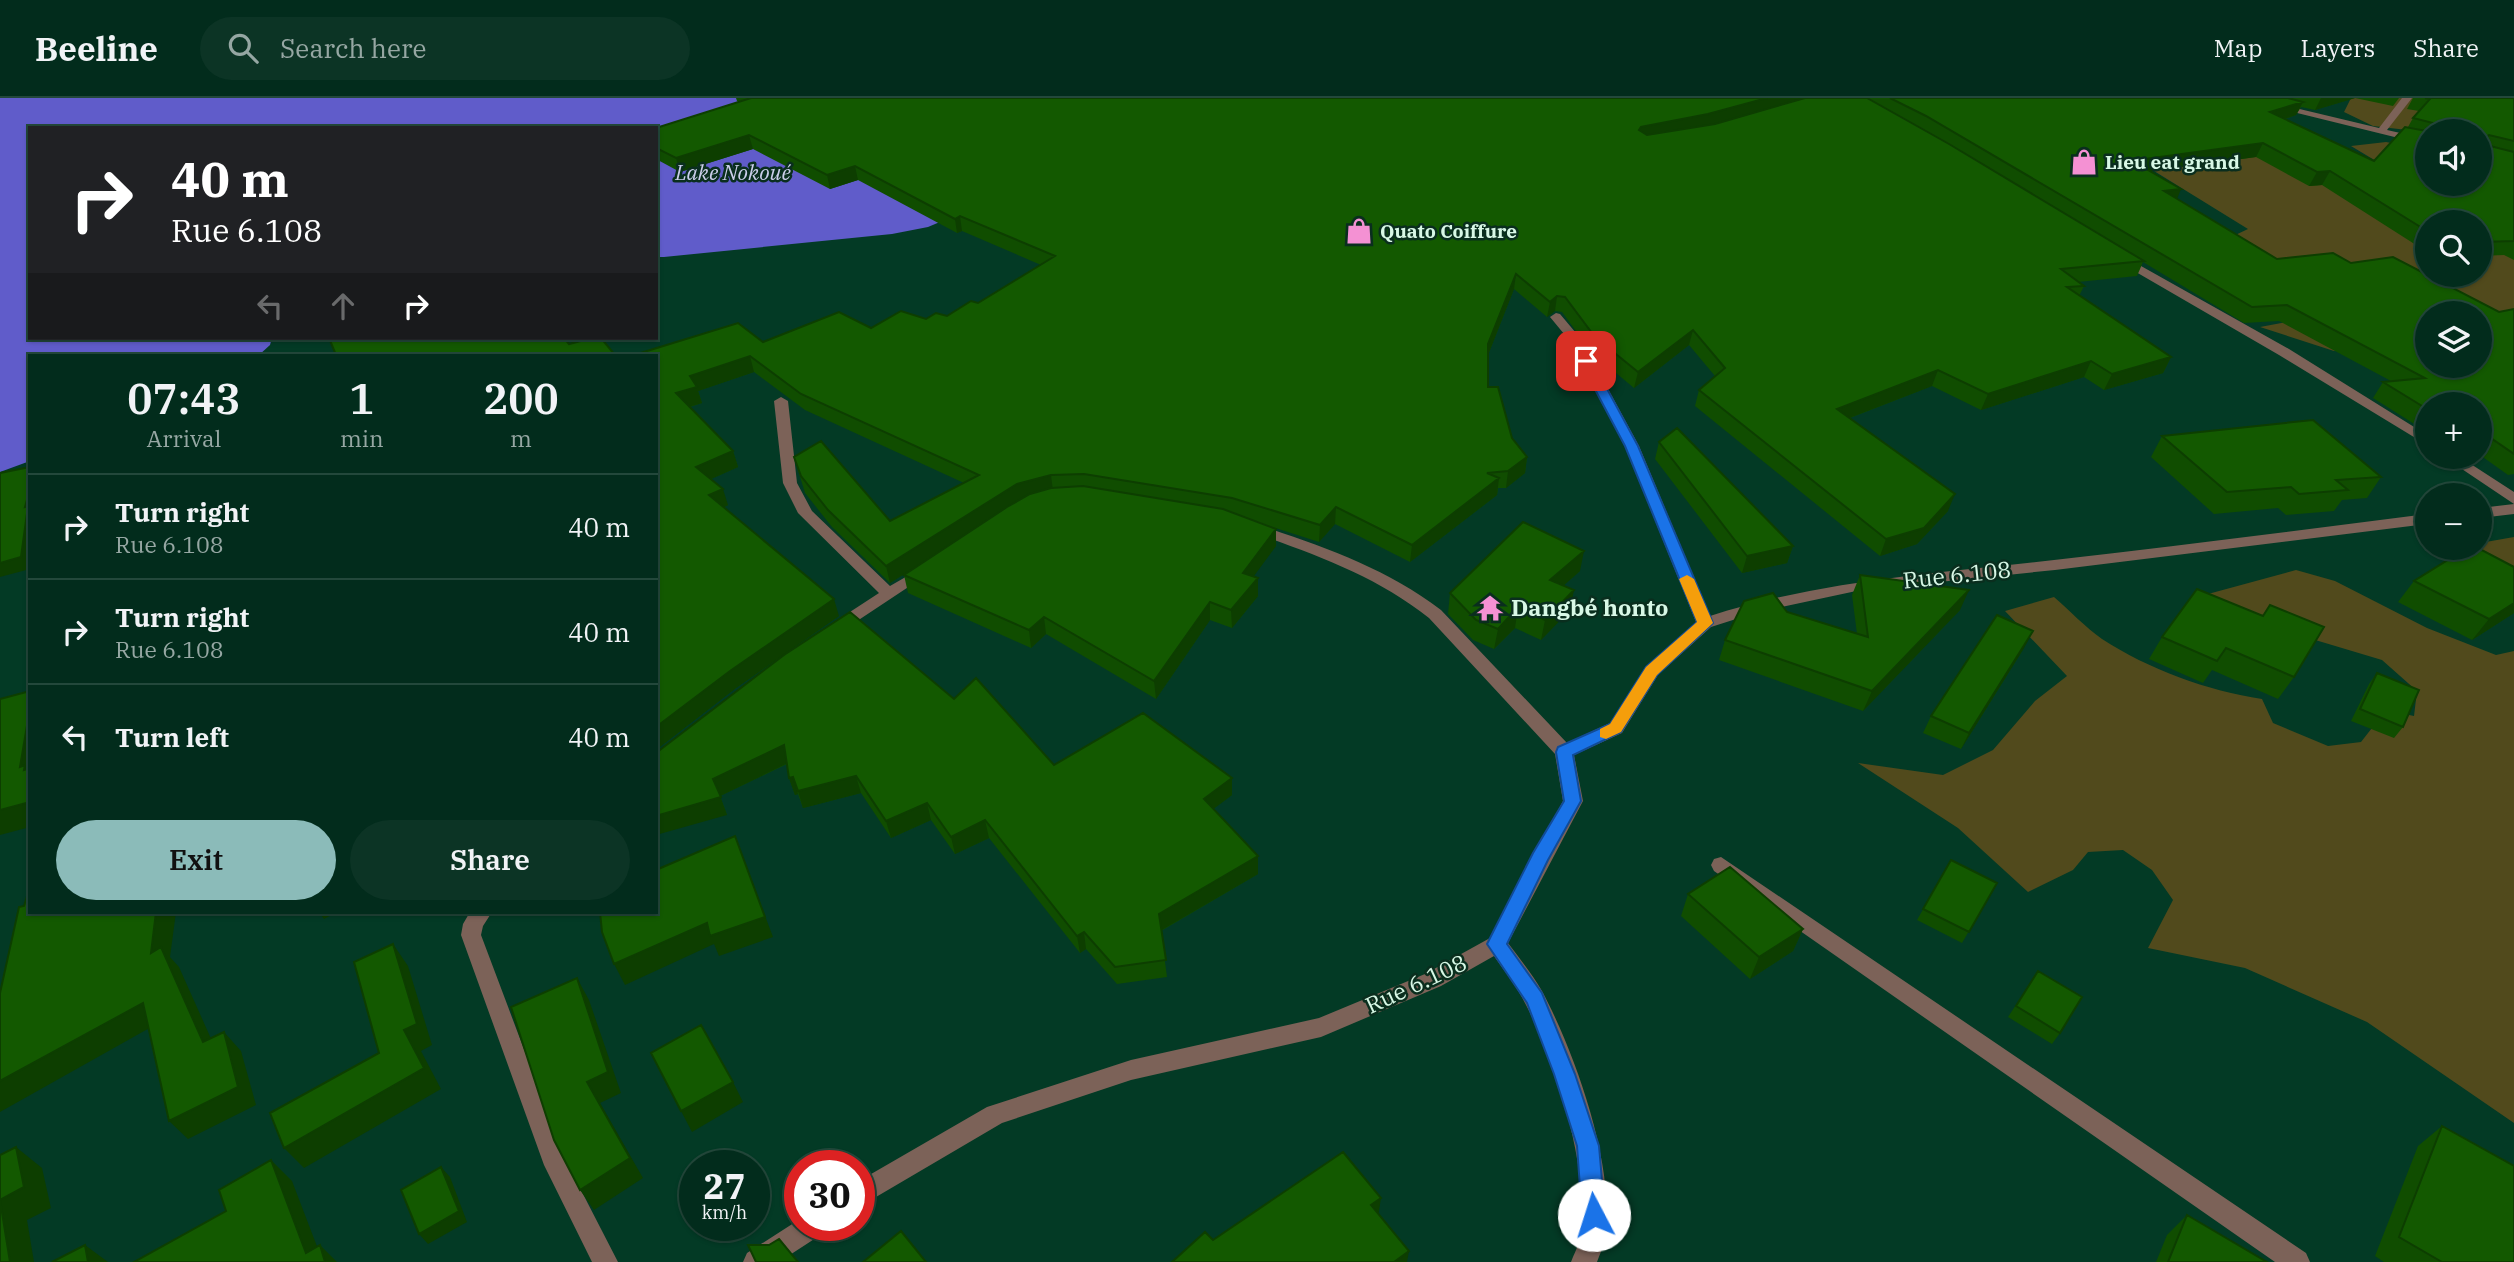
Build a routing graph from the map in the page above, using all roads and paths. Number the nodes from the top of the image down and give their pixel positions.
1 (2241, 98) edge
2 (2407, 98) edge
3 (2381, 131) junction
4 (2415, 139) edge
5 (2112, 254) edge
6 (1556, 317) edge
7 (781, 401) dead end
8 (2415, 434) edge
9 (2469, 469) edge
10 (2514, 499) edge
11 (2514, 509) edge
12 (2492, 512) edge
13 (2415, 520) edge
14 (1237, 523) edge
15 (935, 564) edge
16 (889, 594) junction
17 (1705, 623) junction
18 (820, 640) edge
19 (1564, 752) junction
20 (1721, 865) dead end
21 (480, 914) edge
22 (1497, 944) junction
23 (875, 1186) edge
24 (789, 1241) edge
25 (604, 1262) edge
26 (757, 1262) edge
27 (1584, 1262) edge
28 (2297, 1262) edge

1 - 3 street
2 - 3 street
3 - 4 street
5 - 8 street
6 - 17 street
7 - 16 street
9 - 10 street
11 - 12 street
13 - 17 street, Rue 6.108
14 - 19 street
15 - 16 street
16 - 18 street
17 - 19 street, Rue 6.108
19 - 22 street
20 - 28 street
21 - 25 street
22 - 23 street, Rue 6.108
22 - 27 street
24 - 26 street

